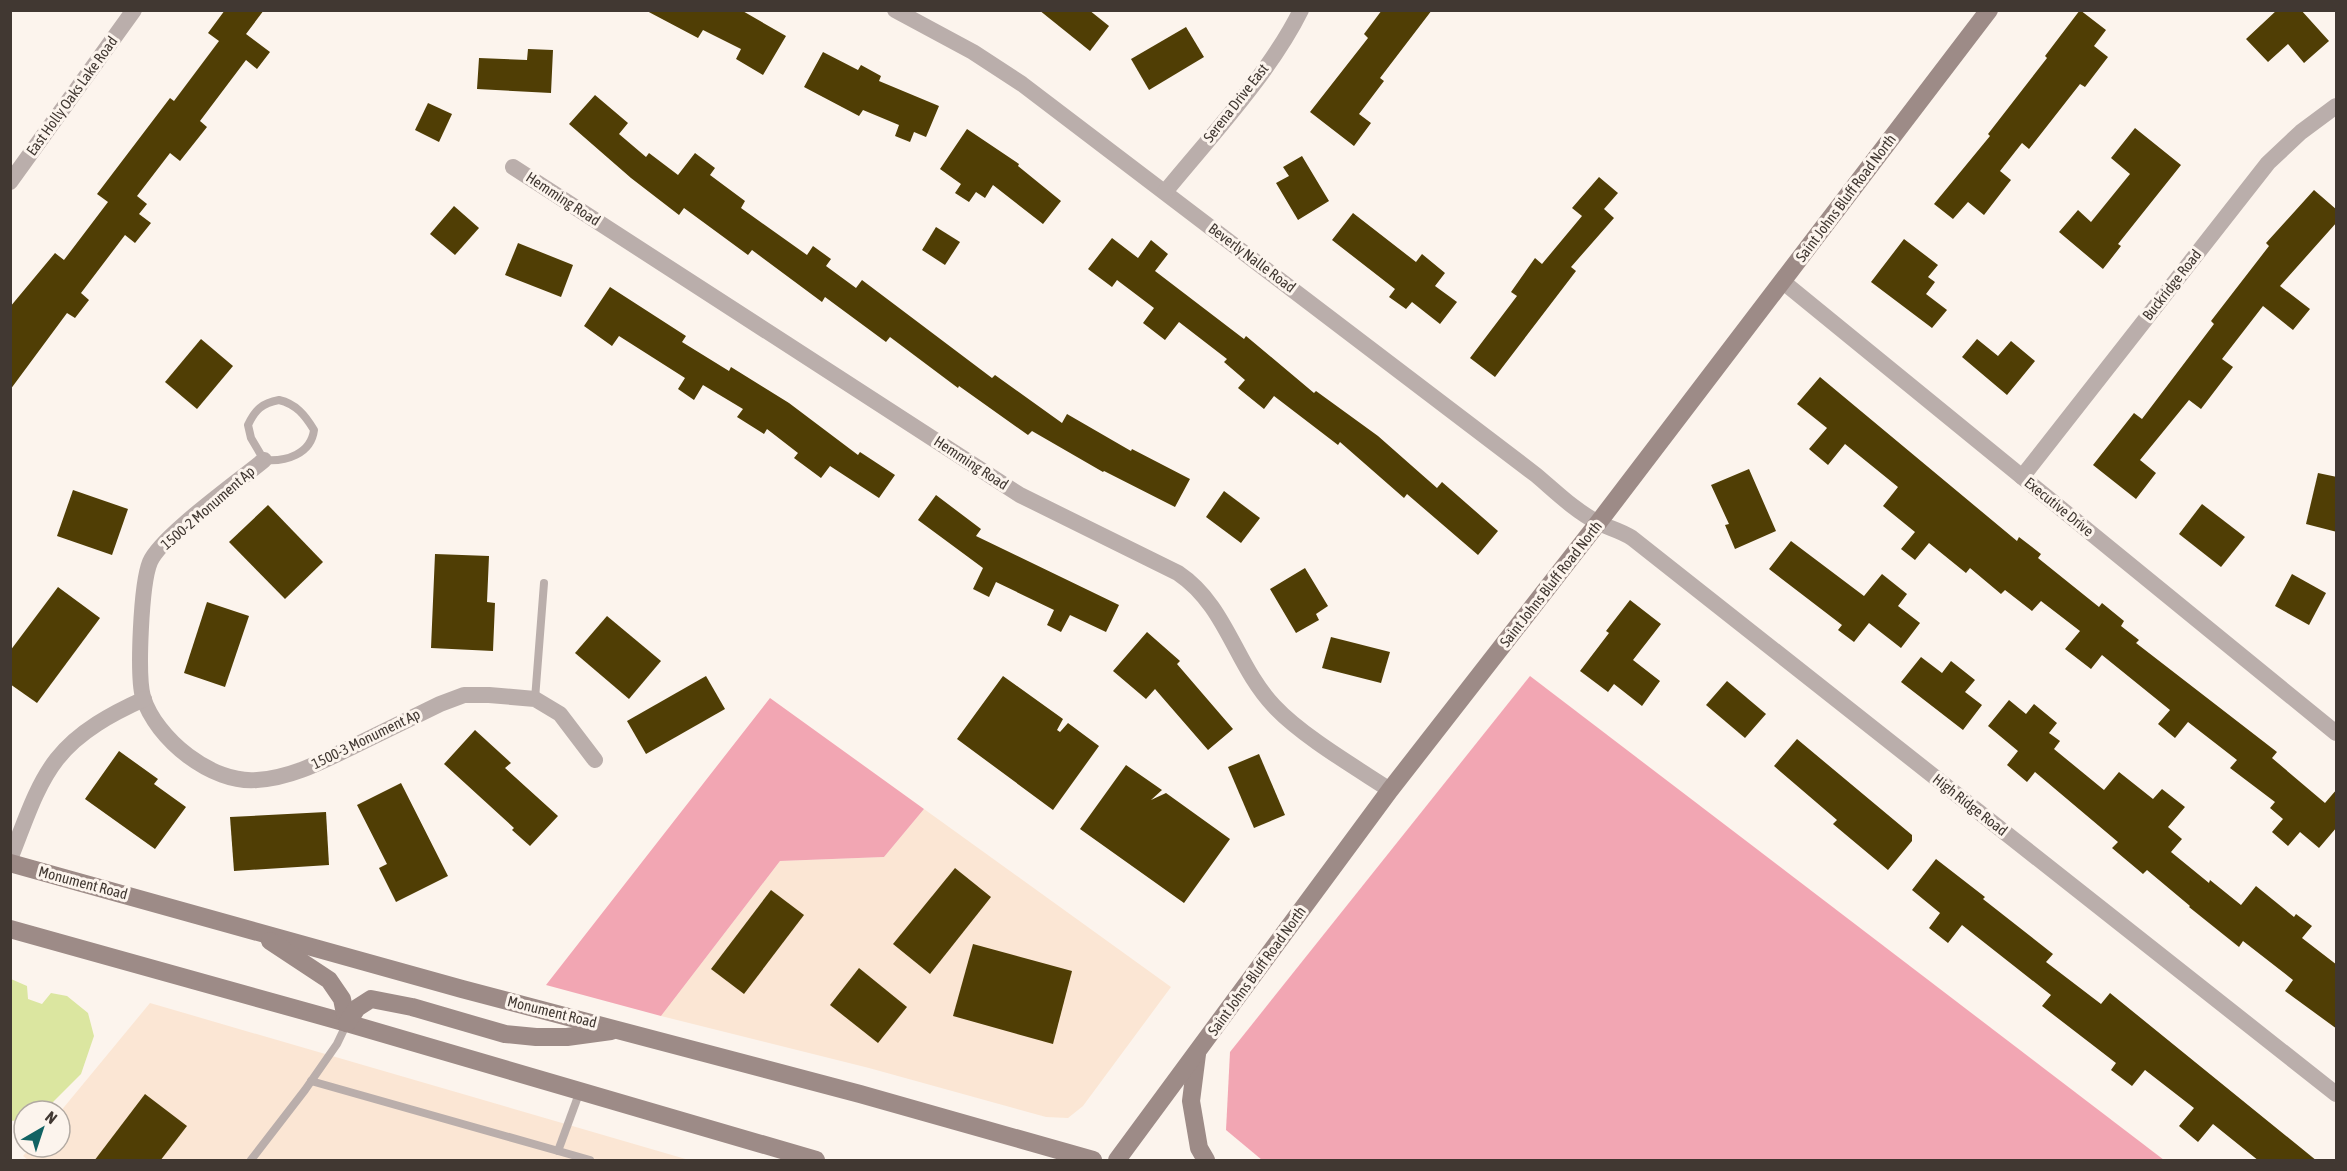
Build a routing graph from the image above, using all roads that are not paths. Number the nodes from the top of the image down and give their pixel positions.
1 (134, 10) edge
2 (896, 10) edge
3 (1301, 10) edge
4 (1989, 10) edge
5 (2337, 106) edge
6 (513, 167) dead end
7 (10, 182) edge
8 (1165, 192) junction
9 (1782, 281) junction
10 (264, 460) junction
11 (2022, 477) junction
12 (1598, 523) junction
13 (544, 583) dead end
14 (144, 699) junction
15 (535, 699) junction
16 (2335, 727) edge
17 (595, 760) dead end
18 (1390, 790) junction
19 (10, 861) edge
20 (10, 928) edge
21 (251, 929) junction
22 (347, 1023) junction
23 (622, 1030) junction
24 (1198, 1051) junction
25 (311, 1081) junction
26 (581, 1090) junction
27 (2337, 1094) edge
28 (558, 1151) junction
29 (251, 1161) edge
30 (590, 1161) edge
31 (816, 1161) edge
32 (1093, 1161) edge
33 (1117, 1161) edge
34 (1206, 1161) edge

1 - 7 street, East Holly Oaks Lake Road
2 - 8 street, Beverly Nalle Road
3 - 8 street, Serena Drive East
4 - 9 main road, Saint Johns Bluff Road North
5 - 11 street, Buckridge Road
6 - 18 street, Hemming Road
8 - 12 street, Beverly Nalle Road
9 - 11 street, Executive Drive
9 - 12 main road, Saint Johns Bluff Road North
10 - 10 lane
10 - 14 street, 1500-2 Monument Ap
11 - 16 street, Executive Drive
12 - 18 main road, Saint Johns Bluff Road North
12 - 27 street, High Ridge Road
13 - 15 lane
14 - 15 street, 1500-3 Monument Ap
14 - 19 street
15 - 17 street, 1500-3 Monument Ap
18 - 24 main road, Saint Johns Bluff Road North
19 - 21 main road, Monument Road
20 - 22 main road
21 - 22 main road
21 - 23 main road, Monument Road
22 - 23 main road
22 - 25 lane
22 - 26 main road
23 - 32 main road, Monument Road
24 - 33 main road, Saint Johns Bluff Road North
24 - 34 main road
25 - 28 lane
25 - 29 lane
26 - 28 lane
26 - 31 main road
28 - 30 lane

